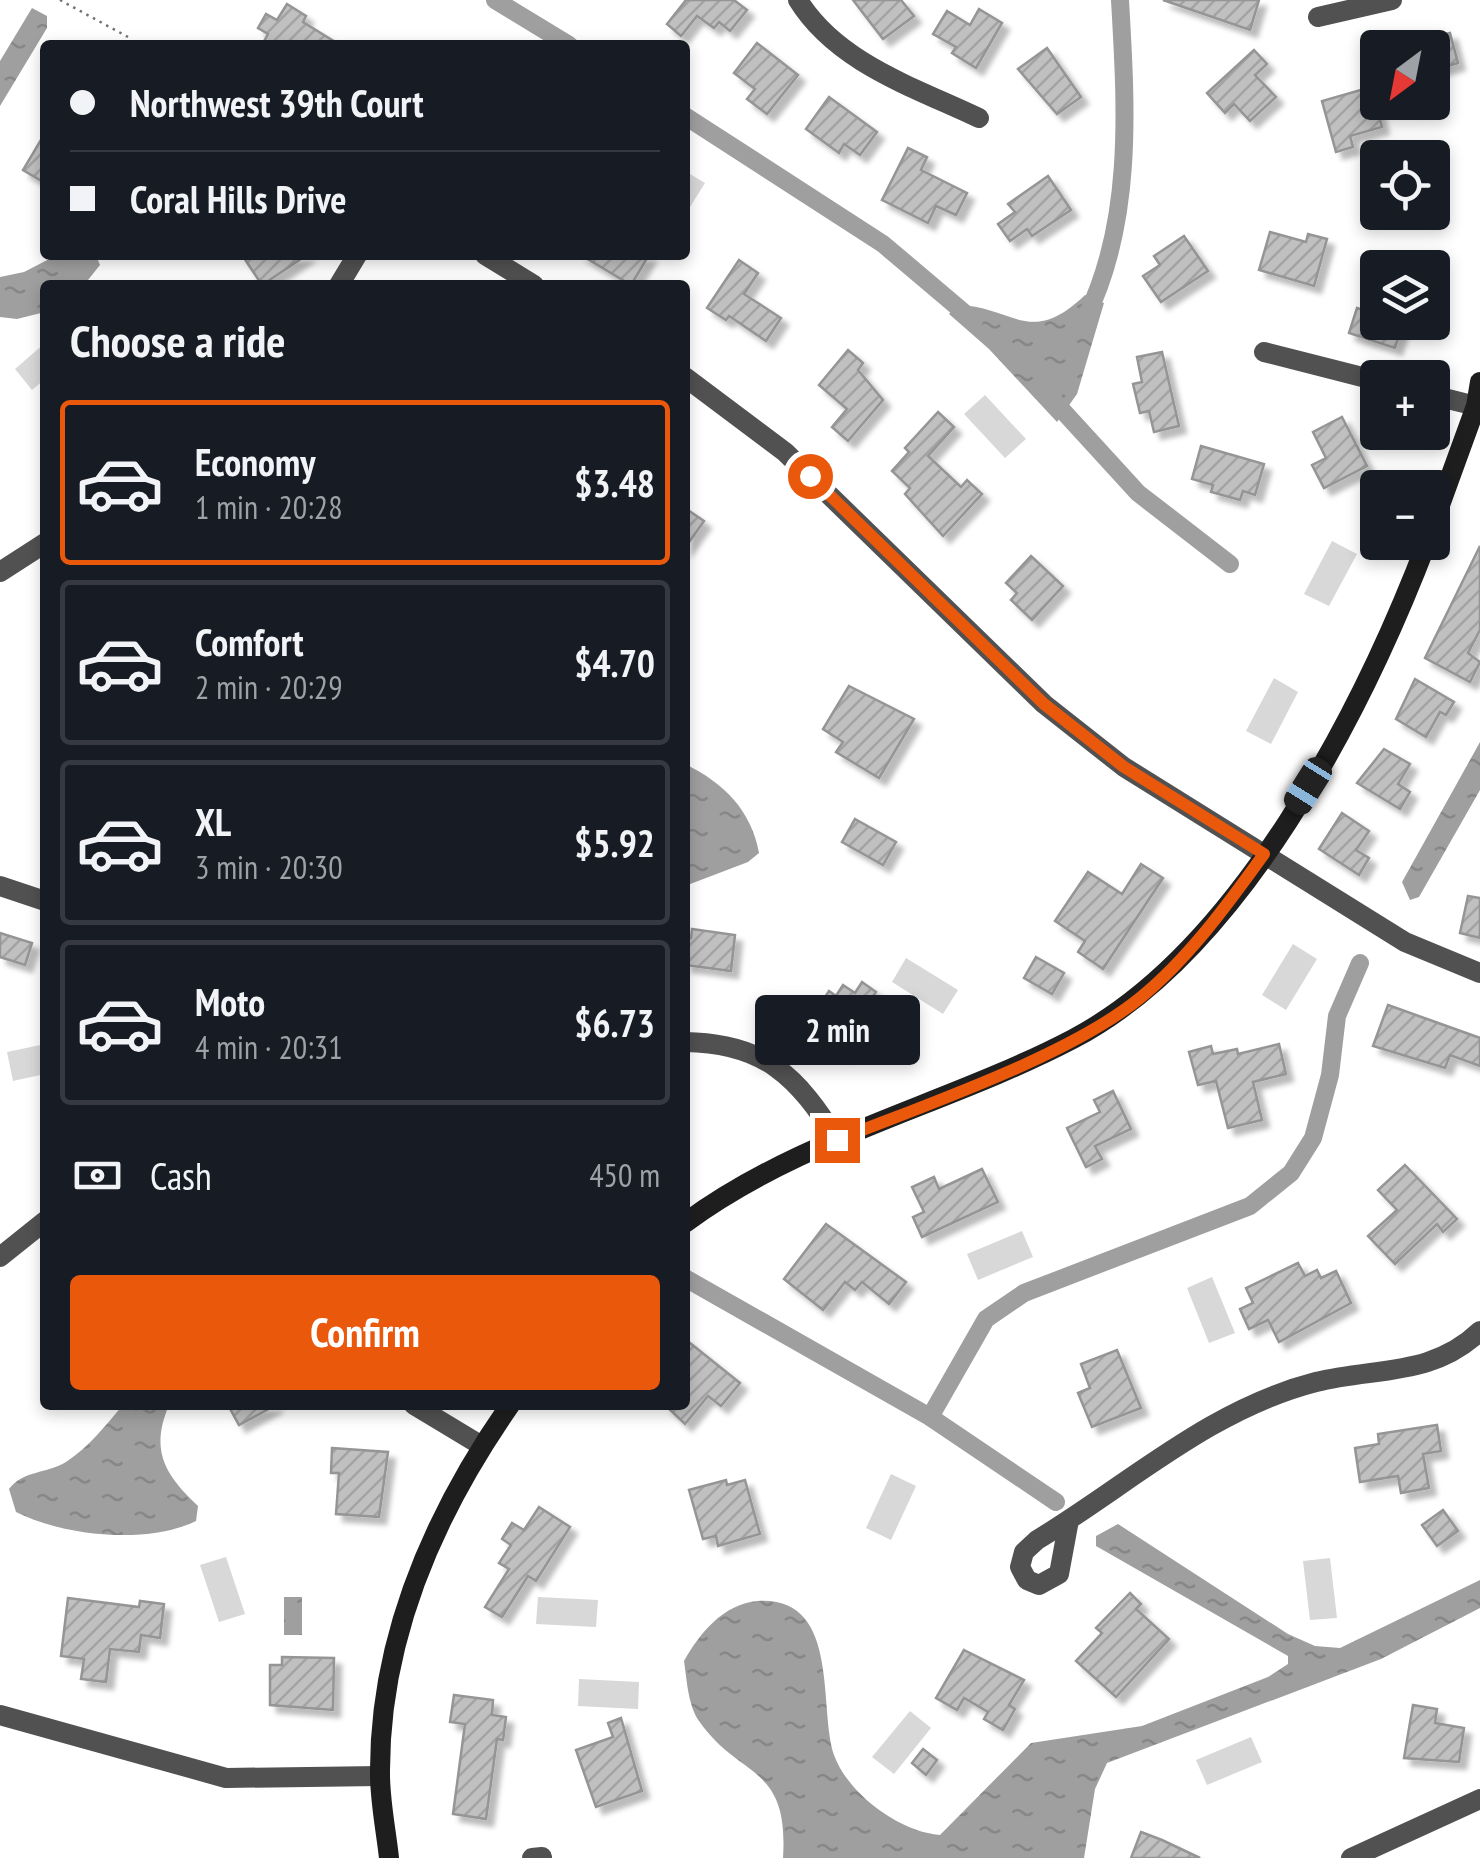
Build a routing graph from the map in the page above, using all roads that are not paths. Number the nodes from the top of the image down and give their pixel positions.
1 (798, 0) edge
2 (1392, 0) edge
3 (1318, 18) dead end
4 (979, 118) dead end
5 (493, 260) edge
6 (526, 280) edge
7 (1264, 352) dead end
8 (1360, 376) edge
9 (690, 380) edge
10 (1480, 382) edge
11 (1450, 400) edge
12 (1478, 407) edge
13 (1450, 481) edge
14 (40, 546) edge
15 (1419, 560) edge
16 (0, 572) edge
17 (1264, 854) junction
18 (0, 886) edge
19 (40, 899) edge
20 (1480, 973) edge
21 (690, 1042) edge
22 (837, 1140) junction
23 (690, 1219) edge
24 (40, 1225) edge
25 (0, 1258) edge
26 (1480, 1331) edge
27 (422, 1410) edge
28 (507, 1410) edge
29 (482, 1446) junction
30 (1070, 1520) dead end
31 (0, 1715) edge
32 (380, 1776) junction
33 (1480, 1799) edge
34 (542, 1857) edge
35 (388, 1858) edge
36 (532, 1858) edge
37 (1350, 1858) edge

1 - 4 street
2 - 3 street
5 - 6 street
7 - 8 street
9 - 17 street
10 - 12 street
11 - 12 street
12 - 13 street
14 - 16 street
15 - 17 street
17 - 20 street
17 - 22 street
18 - 19 street
21 - 22 street
22 - 23 street
24 - 25 street
26 - 30 street
27 - 29 street
28 - 29 street
29 - 32 street
31 - 32 street
32 - 35 street
33 - 37 street
34 - 36 street

